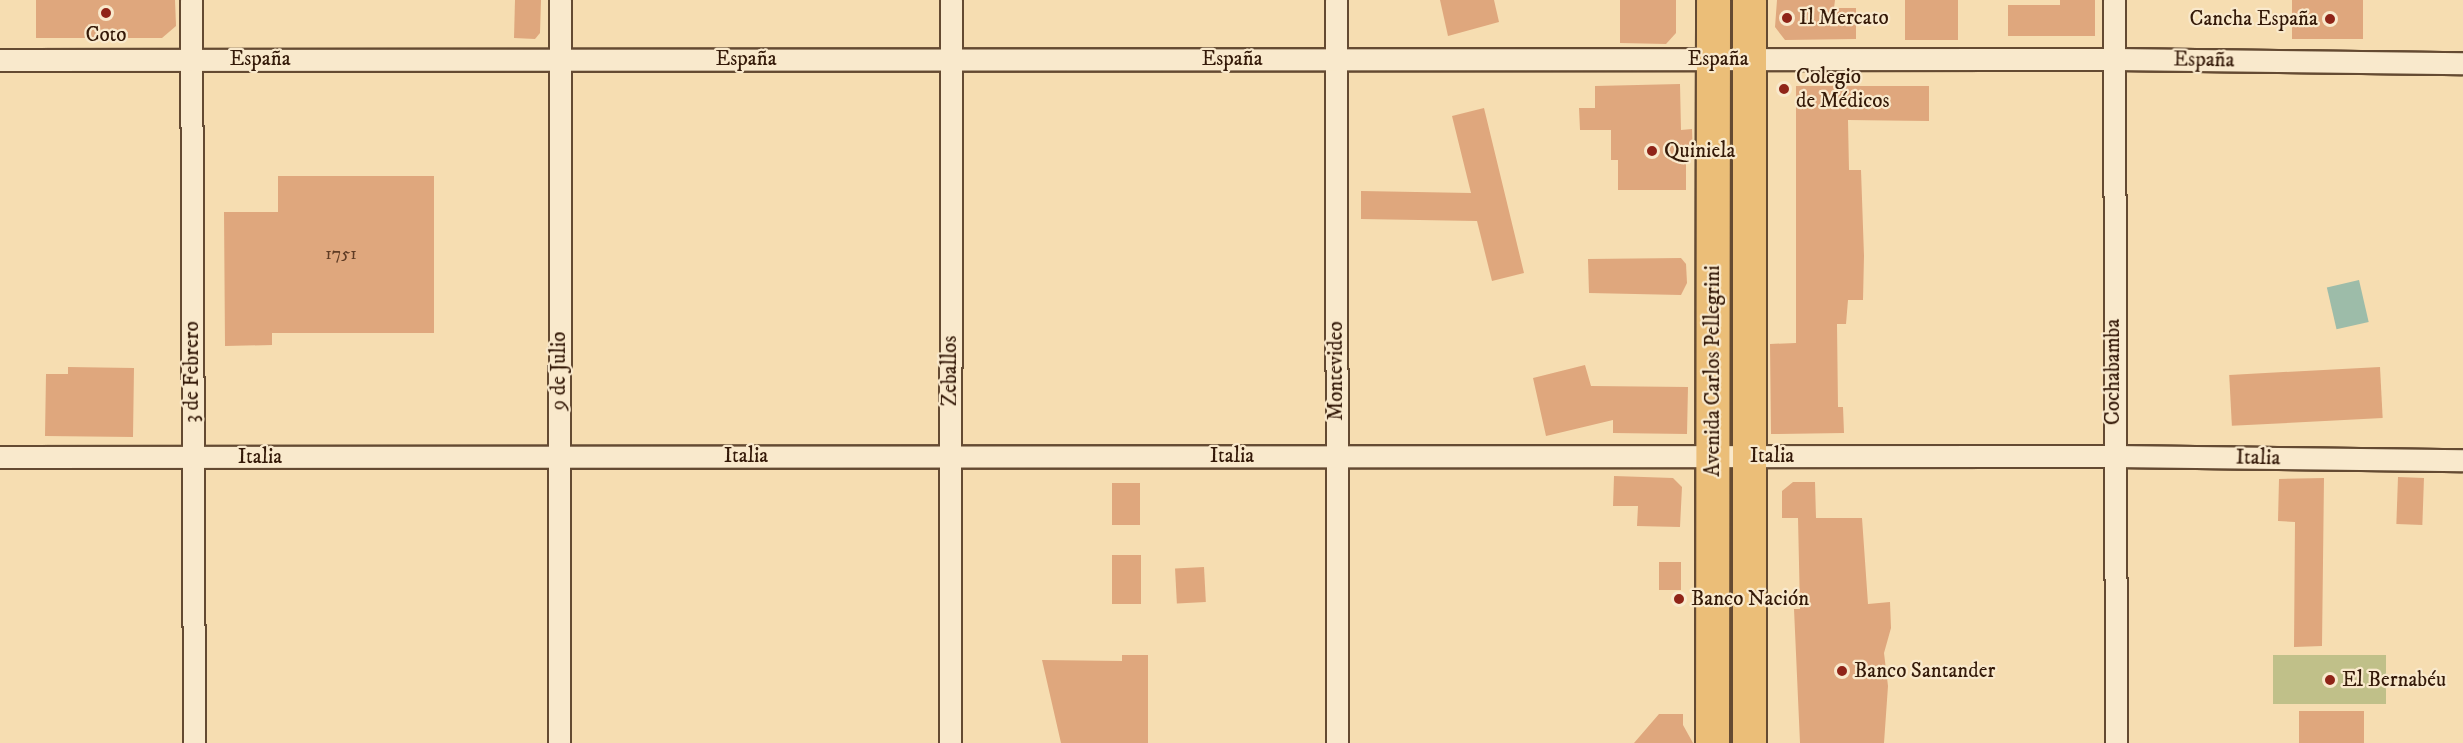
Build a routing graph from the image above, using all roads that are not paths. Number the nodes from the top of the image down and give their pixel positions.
1 (190, 0) edge
2 (560, 0) edge
3 (951, 0) edge
4 (1336, 0) edge
5 (1713, 0) edge
6 (1749, 0) edge
7 (2114, 0) edge
8 (2114, 58) junction
9 (560, 59) junction
10 (951, 59) junction
11 (1336, 59) junction
12 (1713, 59) junction
13 (1749, 59) junction
14 (0, 60) edge
15 (191, 60) junction
16 (2463, 63) edge
17 (559, 456) junction
18 (950, 456) junction
19 (1336, 456) junction
20 (1713, 456) junction
21 (1749, 456) junction
22 (2113, 456) junction
23 (0, 457) edge
24 (193, 457) junction
25 (2463, 460) edge
26 (194, 743) edge
27 (559, 743) edge
28 (950, 743) edge
29 (1337, 743) edge
30 (1712, 743) edge
31 (1749, 743) edge
32 (2116, 743) edge

1 - 15 street, 3 de Febrero
2 - 9 street, 9 de Julio
3 - 10 street, Zeballos
4 - 11 street, Montevideo
5 - 12 main road, Avenida Carlos Pellegrini
6 - 13 main road, Avenida Carlos Pellegrini
7 - 8 street, Cochabamba
8 - 13 street, España
8 - 16 street, España
8 - 22 street, Cochabamba
9 - 10 street, España
9 - 15 street, España
9 - 17 street, 9 de Julio
10 - 11 street, España
10 - 18 street, Zeballos
11 - 12 street, España
11 - 19 street, Montevideo
12 - 13 street, España
12 - 20 main road, Avenida Carlos Pellegrini
13 - 21 main road, Avenida Carlos Pellegrini
14 - 15 street, España
15 - 24 street, 3 de Febrero
17 - 18 street, Italia
17 - 24 street, Italia
17 - 27 street, 9 de Julio
18 - 19 street, Italia
18 - 28 street, Zeballos
19 - 20 street, Italia
19 - 29 street, Montevideo
20 - 21 street, Italia
20 - 30 main road, Avenida Carlos Pellegrini
21 - 22 street, Italia
21 - 31 main road, Avenida Carlos Pellegrini
22 - 25 street, Italia
22 - 32 street, Cochabamba
23 - 24 street, Italia
24 - 26 street, 3 de Febrero

